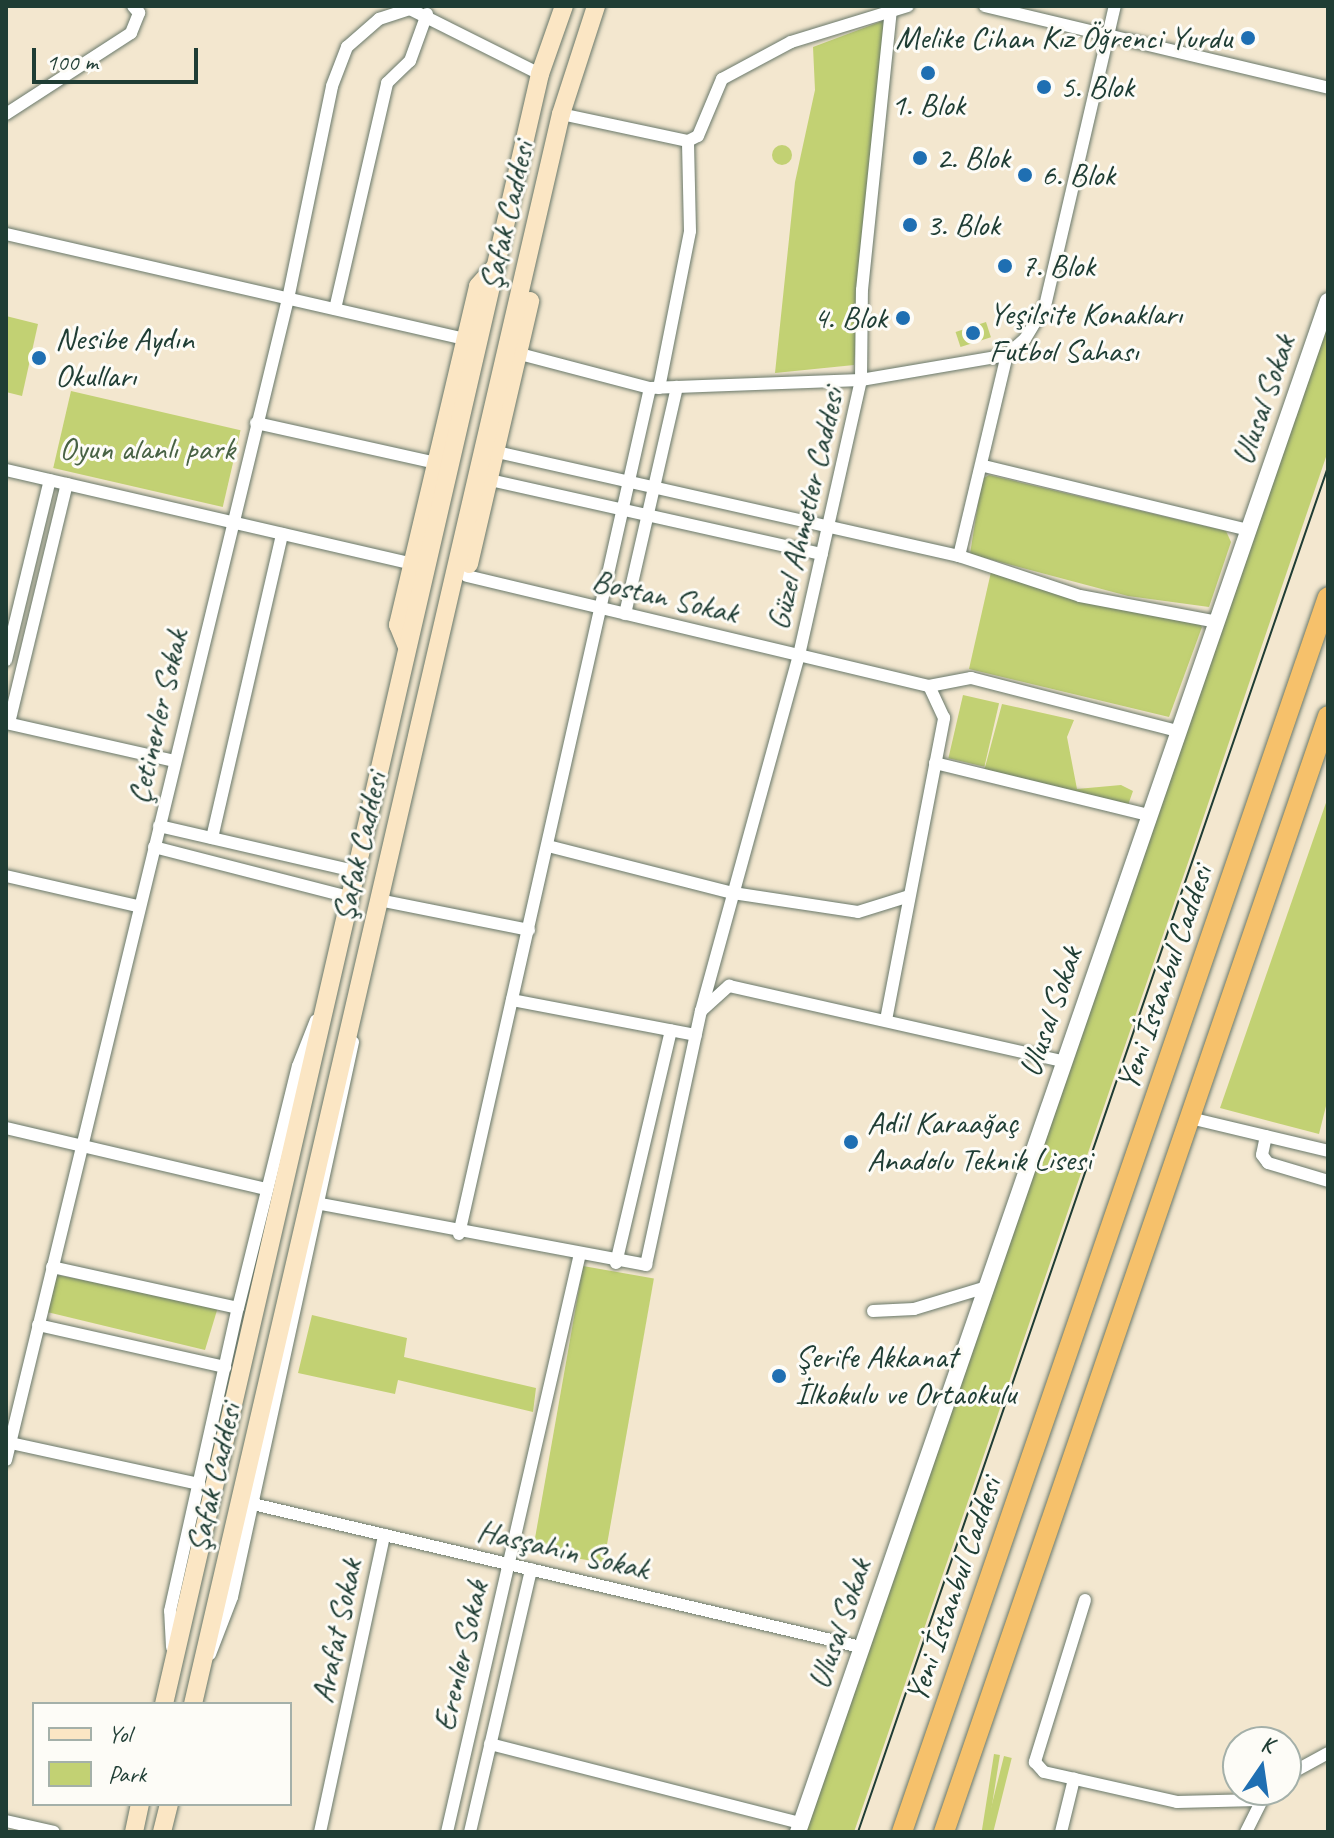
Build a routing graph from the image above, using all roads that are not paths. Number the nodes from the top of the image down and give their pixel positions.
1 (564, 6) edge
2 (596, 6) edge
3 (908, 6) edge
4 (985, 6) edge
5 (1115, 6) edge
6 (139, 8) edge
7 (395, 8) edge
8 (891, 11) junction
9 (427, 14) junction
10 (1110, 32) junction
11 (540, 74) junction
12 (1328, 88) edge
13 (6, 114) edge
14 (561, 114) junction
15 (688, 141) junction
16 (6, 234) edge
17 (498, 263) junction
18 (526, 270) junction
19 (288, 299) junction
20 (1328, 301) edge
21 (335, 309) junction
22 (466, 339) junction
23 (520, 354) junction
24 (1007, 355) junction
25 (861, 380) junction
26 (677, 387) junction
27 (655, 388) junction
28 (256, 423) junction
29 (497, 452) junction
30 (437, 463) junction
31 (984, 466) junction
32 (6, 470) edge
33 (50, 480) junction
34 (490, 480) junction
35 (630, 483) junction
36 (67, 484) junction
37 (654, 489) junction
38 (624, 509) junction
39 (648, 514) junction
40 (230, 522) junction
41 (828, 529) junction
42 (1248, 530) junction
43 (282, 534) junction
44 (822, 554) junction
45 (959, 556) junction
46 (413, 564) junction
47 (467, 576) junction
48 (1328, 597) edge
49 (603, 608) junction
50 (625, 614) junction
51 (1218, 622) junction
52 (9, 635) edge
53 (407, 647) junction
54 (436, 654) junction
55 (799, 655) junction
56 (6, 660) edge
57 (929, 686) junction
58 (1328, 716) edge
59 (7, 723) edge
60 (1178, 731) junction
61 (175, 761) junction
62 (935, 763) junction
63 (1148, 815) junction
64 (159, 826) junction
65 (212, 838) junction
66 (548, 846) junction
67 (154, 847) junction
68 (359, 872) junction
69 (6, 876) edge
70 (733, 893) junction
71 (909, 896) junction
72 (353, 898) junction
73 (379, 900) junction
74 (137, 906) junction
75 (529, 930) junction
76 (330, 992) junction
77 (512, 1000) junction
78 (355, 1001) junction
79 (701, 1011) junction
80 (886, 1020) junction
81 (671, 1030) junction
82 (696, 1035) junction
83 (1063, 1061) junction
84 (313, 1063) junction
85 (340, 1069) junction
86 (1190, 1118) junction
87 (6, 1128) edge
88 (1266, 1136) junction
89 (81, 1144) junction
90 (1328, 1151) edge
91 (1328, 1181) edge
92 (266, 1189) junction
93 (321, 1204) junction
94 (459, 1234) junction
95 (579, 1258) junction
96 (616, 1263) junction
97 (52, 1267) junction
98 (987, 1287) junction
99 (238, 1308) junction
100 (873, 1311) dead end
101 (38, 1325) junction
102 (225, 1367) junction
103 (8, 1443) edge
104 (6, 1460) edge
105 (199, 1484) junction
106 (253, 1504) junction
107 (384, 1535) junction
108 (509, 1564) junction
109 (531, 1569) junction
110 (1085, 1600) dead end
111 (185, 1610) junction
112 (213, 1616) junction
113 (861, 1647) junction
114 (172, 1667) junction
115 (199, 1675) junction
116 (164, 1702) edge
117 (193, 1702) edge
118 (490, 1744) junction
119 (1328, 1753) edge
120 (1302, 1767) edge
121 (1074, 1779) junction
122 (1222, 1801) edge
123 (140, 1806) edge
124 (168, 1806) edge
125 (1256, 1806) edge
126 (6, 1821) edge
127 (800, 1828) edge
128 (54, 1832) edge
129 (134, 1832) edge
130 (162, 1832) edge
131 (320, 1832) edge
132 (447, 1832) edge
133 (470, 1832) edge
134 (902, 1832) edge
135 (944, 1832) edge
136 (1061, 1832) edge
137 (1246, 1832) edge

1 - 11 main road, Şafak Caddesi
2 - 14 main road, Şafak Caddesi
3 - 8 street
4 - 10 street
5 - 10 street
6 - 13 street
7 - 9 street
7 - 19 street, Çetinerler Sokak
8 - 15 street
8 - 25 street
9 - 11 street
9 - 21 street
10 - 12 street
10 - 24 street
11 - 17 main road, Şafak Caddesi
14 - 15 street
14 - 18 main road, Şafak Caddesi
15 - 27 street
16 - 19 street
17 - 22 main road
17 - 53 main road, Şafak Caddesi
18 - 23 main road
18 - 54 main road, Şafak Caddesi
19 - 21 street
19 - 28 street, Çetinerler Sokak
20 - 42 street, Ulusal Sokak
21 - 22 street
22 - 30 main road
23 - 27 street
23 - 29 main road
24 - 25 street, Güzel Ahmetler Caddesi
24 - 31 street
25 - 26 street
25 - 41 street, Güzel Ahmetler Caddesi
26 - 27 street
26 - 37 street
27 - 35 street
28 - 30 street
28 - 40 street, Çetinerler Sokak
29 - 34 main road
29 - 35 street
30 - 46 main road
31 - 42 street
31 - 45 street
32 - 33 street
33 - 36 street
33 - 52 street
34 - 38 street
34 - 47 main road
35 - 37 street
35 - 38 street
36 - 40 street
36 - 59 street
37 - 39 street
37 - 41 street
38 - 39 street
38 - 49 street
39 - 44 street
39 - 50 street
40 - 43 street
40 - 61 street, Çetinerler Sokak
41 - 44 street, Güzel Ahmetler Caddesi
41 - 45 street
42 - 51 street, Ulusal Sokak
43 - 46 street
43 - 65 street
44 - 55 street, Güzel Ahmetler Caddesi
45 - 51 street
46 - 53 main road
47 - 49 street, Bostan Sokak
47 - 54 main road
48 - 134 highway, Yeni İstanbul Caddesi
49 - 50 street, Bostan Sokak
49 - 66 street
50 - 55 street, Bostan Sokak
51 - 60 street, Ulusal Sokak
52 - 56 street
53 - 68 main road, Şafak Caddesi
54 - 73 main road, Şafak Caddesi
55 - 57 street, Bostan Sokak
55 - 70 street, Güzel Ahmetler Caddesi
57 - 60 street, Bostan Sokak
57 - 62 street
58 - 86 highway
59 - 61 street
60 - 63 street, Ulusal Sokak
61 - 64 street, Çetinerler Sokak
62 - 63 street
62 - 71 street
63 - 83 street, Ulusal Sokak
64 - 65 street
64 - 67 street, Çetinerler Sokak
65 - 68 street
66 - 70 street
66 - 75 street
67 - 72 street
67 - 74 street, Çetinerler Sokak
68 - 72 main road, Şafak Caddesi
69 - 74 street
70 - 71 street
70 - 79 street, Güzel Ahmetler Caddesi
71 - 80 street
72 - 76 main road, Şafak Caddesi
73 - 75 street
73 - 78 main road, Şafak Caddesi
74 - 89 street, Çetinerler Sokak
75 - 77 street
76 - 84 main road, Şafak Caddesi
76 - 92 street
77 - 81 street
77 - 94 street
78 - 85 main road, Şafak Caddesi
78 - 93 street
79 - 80 street
79 - 82 street, Güzel Ahmetler Caddesi
80 - 83 street
81 - 82 street
81 - 96 street
82 - 96 street, Güzel Ahmetler Caddesi
83 - 98 street, Ulusal Sokak
84 - 85 main road
84 - 111 main road, Şafak Caddesi
85 - 112 main road, Şafak Caddesi
86 - 88 street
86 - 135 highway
87 - 89 street
88 - 90 street
88 - 91 street
89 - 92 street
89 - 97 street, Çetinerler Sokak
92 - 99 street
93 - 94 street
93 - 106 street
94 - 95 street
95 - 96 street
95 - 108 street, Erenler Sokak
97 - 99 street
97 - 101 street, Çetinerler Sokak
98 - 100 street
98 - 113 street, Ulusal Sokak
99 - 102 street
101 - 102 street
101 - 103 street, Çetinerler Sokak
102 - 105 street
103 - 104 street, Çetinerler Sokak
103 - 105 street
105 - 114 street
106 - 107 street, Hasşahin Sokak
106 - 115 street
107 - 108 street, Hasşahin Sokak
107 - 131 street, Arafat Sokak
108 - 109 street, Hasşahin Sokak
108 - 132 street, Erenler Sokak
109 - 113 street, Hasşahin Sokak
109 - 118 street, Erenler Sokak
110 - 121 street
111 - 112 main road
111 - 114 main road, Şafak Caddesi
112 - 115 main road, Şafak Caddesi
113 - 127 street, Ulusal Sokak
114 - 116 main road, Şafak Caddesi
115 - 117 main road, Şafak Caddesi
118 - 127 street
118 - 133 street, Erenler Sokak
119 - 120 street
121 - 122 street
121 - 136 street
123 - 129 main road
124 - 130 main road
125 - 137 street
126 - 128 street

